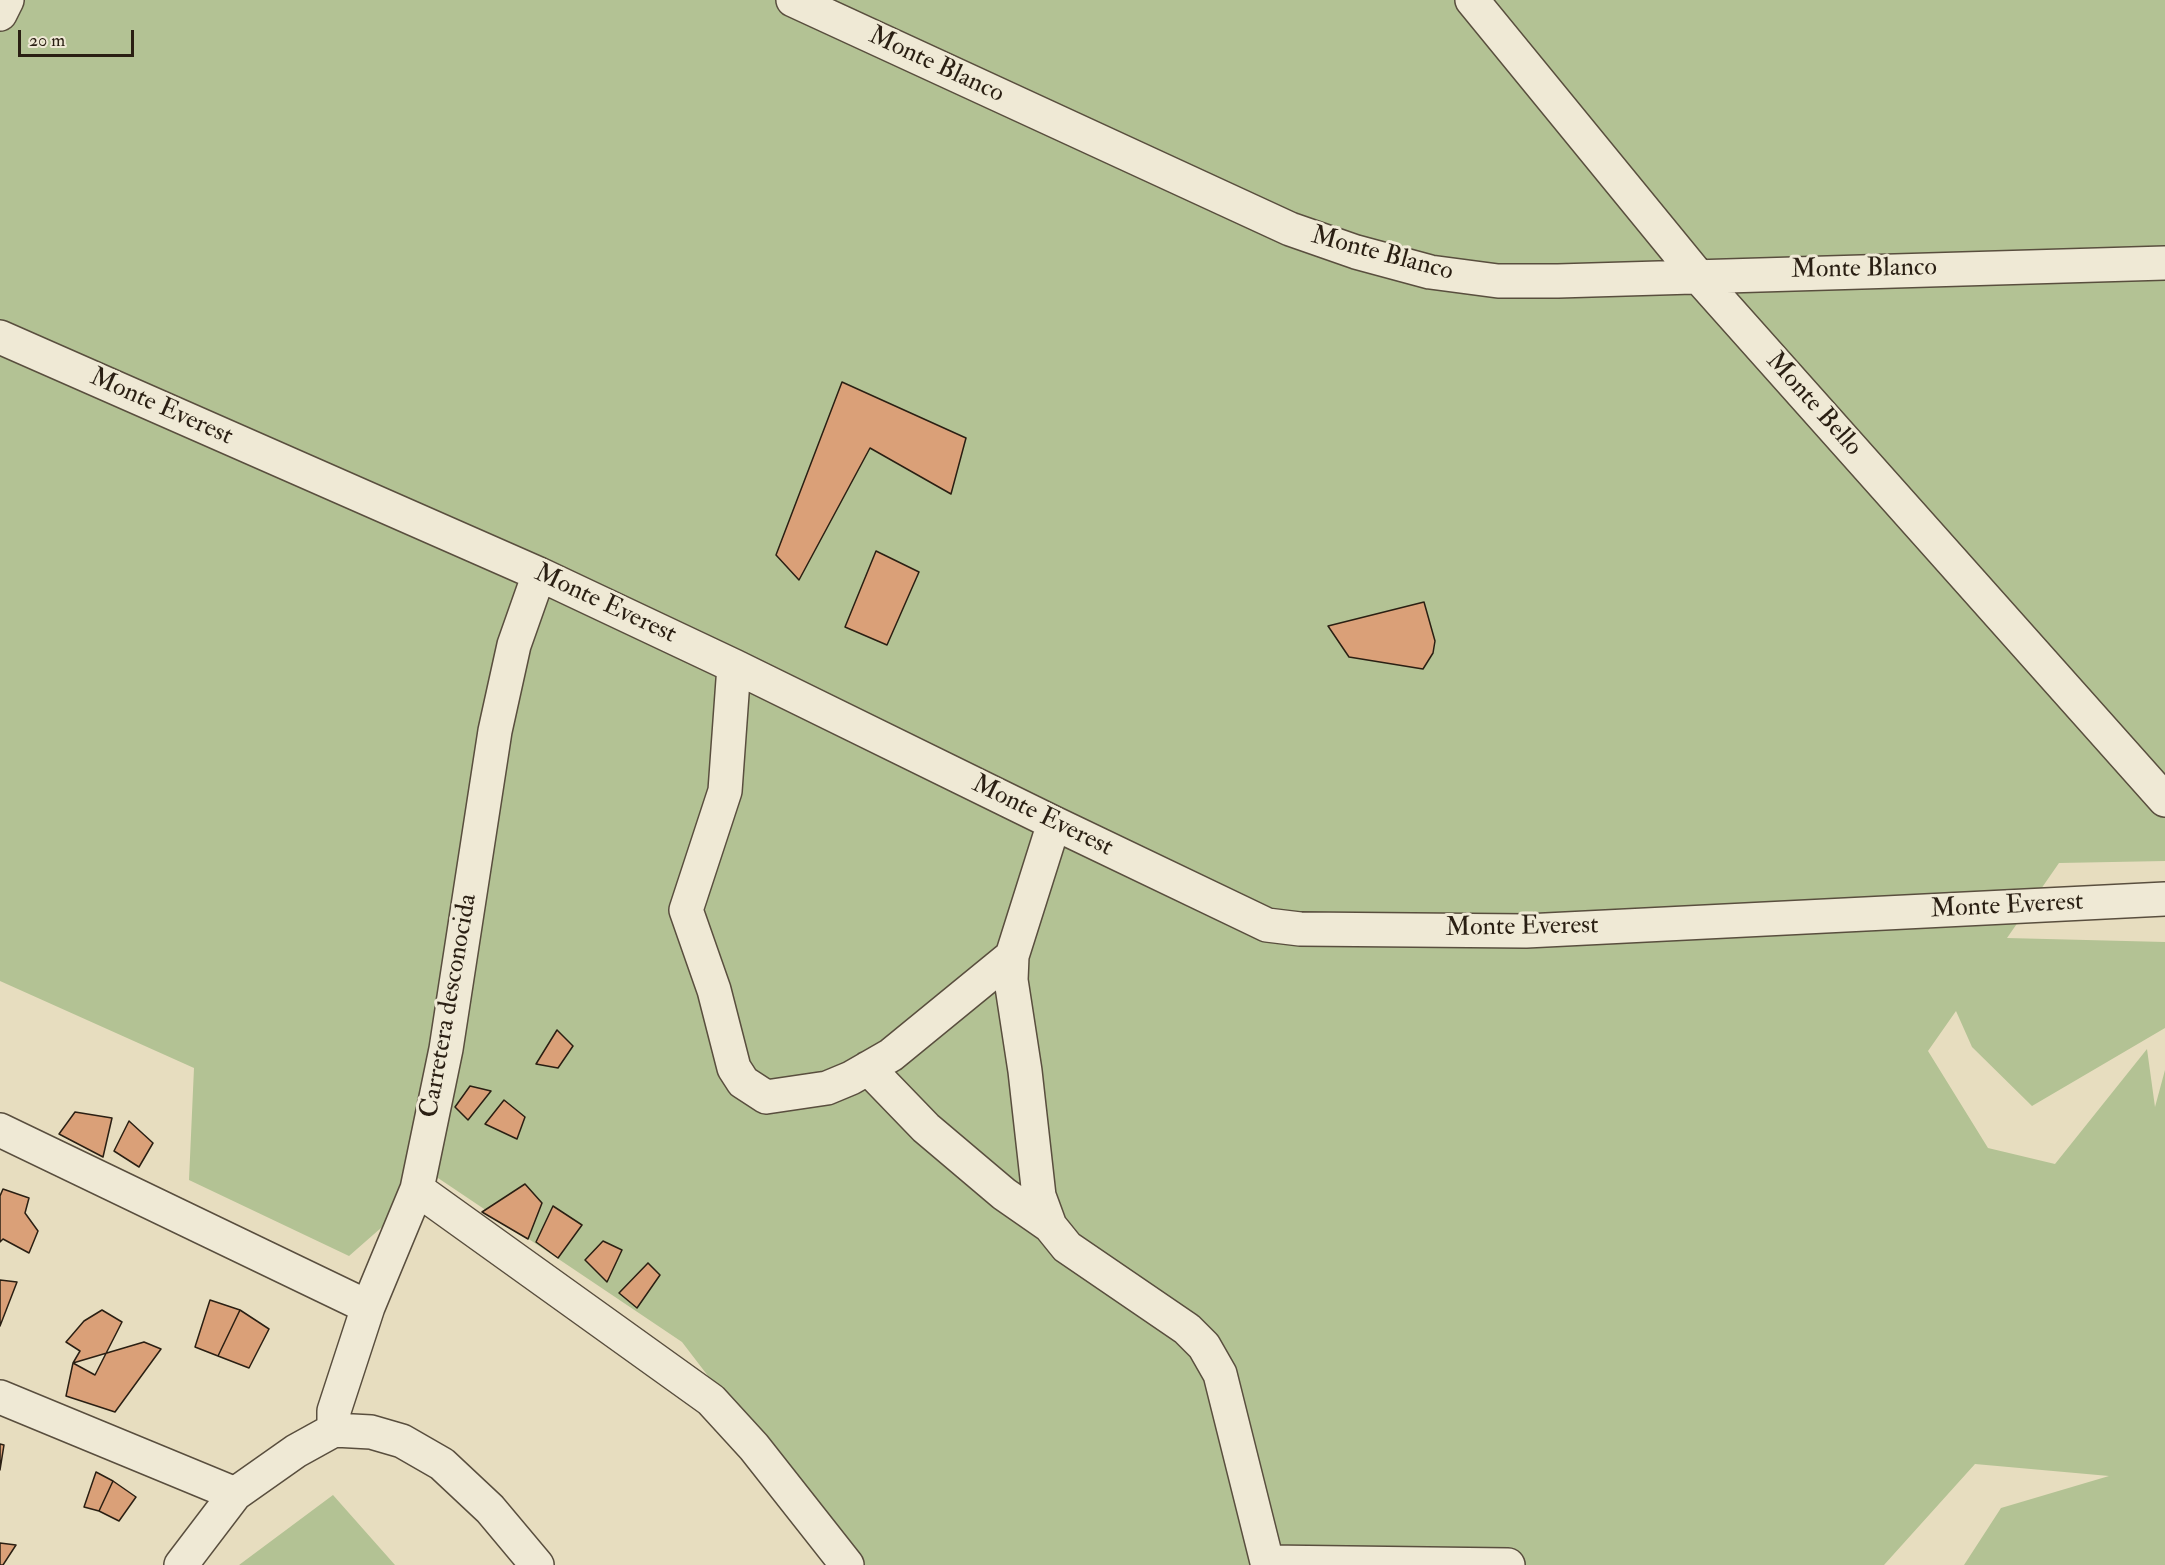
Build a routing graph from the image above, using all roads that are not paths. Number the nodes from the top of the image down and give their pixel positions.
1 (7, 0) edge
2 (794, 0) edge
3 (1472, 0) edge
4 (0, 14) edge
5 (2165, 263) edge
6 (1697, 275) junction
7 (0, 337) edge
8 (539, 574) junction
9 (734, 666) junction
10 (2165, 800) edge
11 (1054, 823) junction
12 (2165, 899) edge
13 (1012, 956) junction
14 (868, 1068) junction
15 (0, 1130) edge
16 (417, 1189) junction
17 (1050, 1226) junction
18 (368, 1307) junction
19 (0, 1396) edge
20 (334, 1430) junction
21 (235, 1494) junction
22 (1267, 1563) edge
23 (181, 1565) edge
24 (537, 1565) edge
25 (847, 1565) edge
26 (1508, 1565) edge

1 - 4 street
2 - 6 street, Monte Blanco
3 - 6 street, Monte Bello
5 - 6 street, Monte Blanco
6 - 10 street, Monte Bello
7 - 8 street, Monte Everest
8 - 9 street, Monte Everest
8 - 16 street, Carretera desconocida
9 - 11 street, Monte Everest
9 - 14 street
11 - 12 street, Monte Everest
11 - 13 street
13 - 14 street
13 - 17 street
14 - 17 street
15 - 18 street
16 - 18 street, Carretera desconocida
16 - 25 street
17 - 22 street
18 - 20 street, Carretera desconocida
19 - 21 street
20 - 21 street
20 - 24 street
21 - 23 street
22 - 26 street

